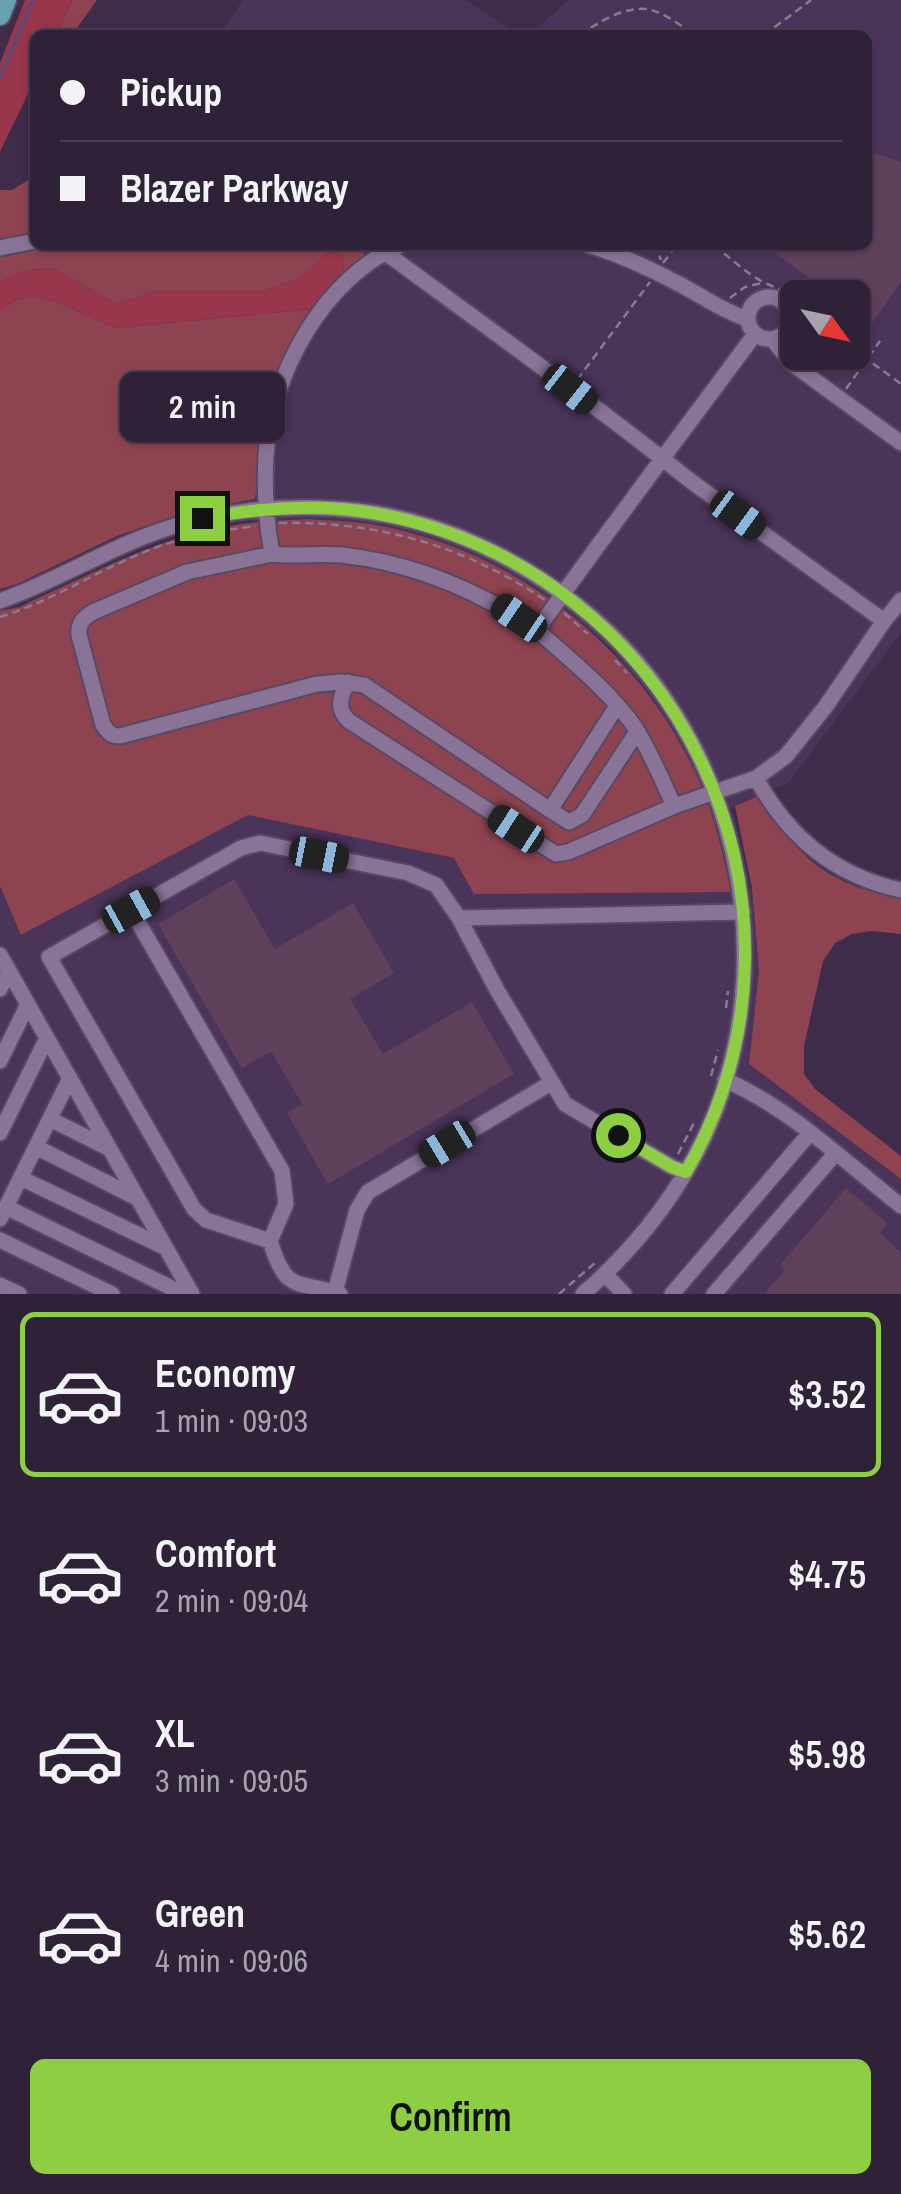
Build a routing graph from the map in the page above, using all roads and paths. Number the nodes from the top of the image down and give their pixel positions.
1 (6, 0) edge
2 (811, 0) edge
3 (0, 14) edge
4 (587, 30) edge
5 (687, 30) edge
6 (771, 30) edge
7 (30, 241) edge
8 (0, 248) edge
9 (378, 250) edge
10 (383, 250) edge
11 (604, 250) edge
12 (656, 250) edge
13 (673, 250) edge
14 (721, 250) edge
15 (655, 273) junction
16 (764, 282) junction
17 (780, 287) edge
18 (722, 311) junction
19 (751, 327) junction
20 (772, 340) junction
21 (880, 341) dead end
22 (870, 357) edge
23 (870, 361) edge
24 (860, 370) edge
25 (901, 384) edge
26 (570, 389) junction
27 (839, 398) junction
28 (901, 443) edge
29 (663, 459) junction
30 (266, 509) junction
31 (272, 554) junction
32 (563, 593) junction
33 (901, 600) edge
34 (0, 601) edge
35 (884, 621) junction
36 (537, 630) junction
37 (348, 682) junction
38 (616, 706) junction
39 (637, 732) junction
40 (756, 778) junction
41 (714, 792) junction
42 (674, 806) junction
43 (550, 810) junction
44 (901, 890) edge
45 (131, 910) junction
46 (744, 912) junction
47 (459, 918) junction
48 (0, 954) edge
49 (9, 971) junction
50 (0, 990) edge
51 (28, 1004) junction
52 (48, 1038) junction
53 (0, 1061) edge
54 (70, 1078) junction
55 (725, 1080) junction
56 (551, 1083) junction
57 (50, 1119) junction
58 (0, 1133) edge
59 (810, 1133) junction
60 (36, 1147) junction
61 (110, 1149) junction
62 (835, 1154) junction
63 (686, 1172) junction
64 (21, 1178) junction
65 (138, 1198) junction
66 (901, 1206) edge
67 (4, 1207) edge
68 (0, 1240) edge
69 (270, 1241) junction
70 (166, 1248) junction
71 (605, 1274) junction
72 (0, 1285) edge
73 (338, 1293) edge
74 (19, 1294) edge
75 (112, 1294) edge
76 (184, 1294) edge
77 (192, 1294) edge
78 (583, 1294) edge
79 (624, 1294) edge
80 (672, 1294) edge
81 (714, 1294) edge

1 - 3 main road
2 - 6 path
4 - 5 path
7 - 8 street
9 - 30 street
10 - 26 street
11 - 15 street
12 - 13 path
14 - 16 path
15 - 18 street
15 - 26 path
16 - 17 path
16 - 18 path
18 - 19 street
19 - 20 street
19 - 20 street
19 - 29 street
20 - 27 street
21 - 22 path
23 - 25 path
24 - 27 path
26 - 29 street
27 - 28 street
29 - 32 street
29 - 35 street
30 - 31 street
30 - 32 street
30 - 34 street
31 - 36 street
31 - 37 street
32 - 36 street
32 - 41 street
33 - 35 street
35 - 40 street
36 - 38 street
37 - 42 street
37 - 43 street
38 - 39 street
38 - 43 street
39 - 42 street
39 - 43 street
40 - 41 street
40 - 44 street
41 - 42 street
41 - 46 street
45 - 47 street
45 - 69 street
45 - 69 street
46 - 47 street
46 - 55 street
47 - 56 street
48 - 49 street
49 - 50 street
49 - 51 street
51 - 52 street
51 - 53 street
52 - 54 street
52 - 58 street
54 - 57 street
54 - 61 street
55 - 59 street
55 - 63 street
56 - 63 street
56 - 73 street
57 - 60 street
57 - 61 street
59 - 62 street
59 - 80 street
60 - 64 street
60 - 65 street
61 - 65 street
62 - 66 street
62 - 81 street
63 - 71 street
64 - 67 street
64 - 70 street
65 - 70 street
67 - 76 street
68 - 75 street
69 - 73 street
70 - 77 street
71 - 78 street
71 - 79 street
72 - 74 street

